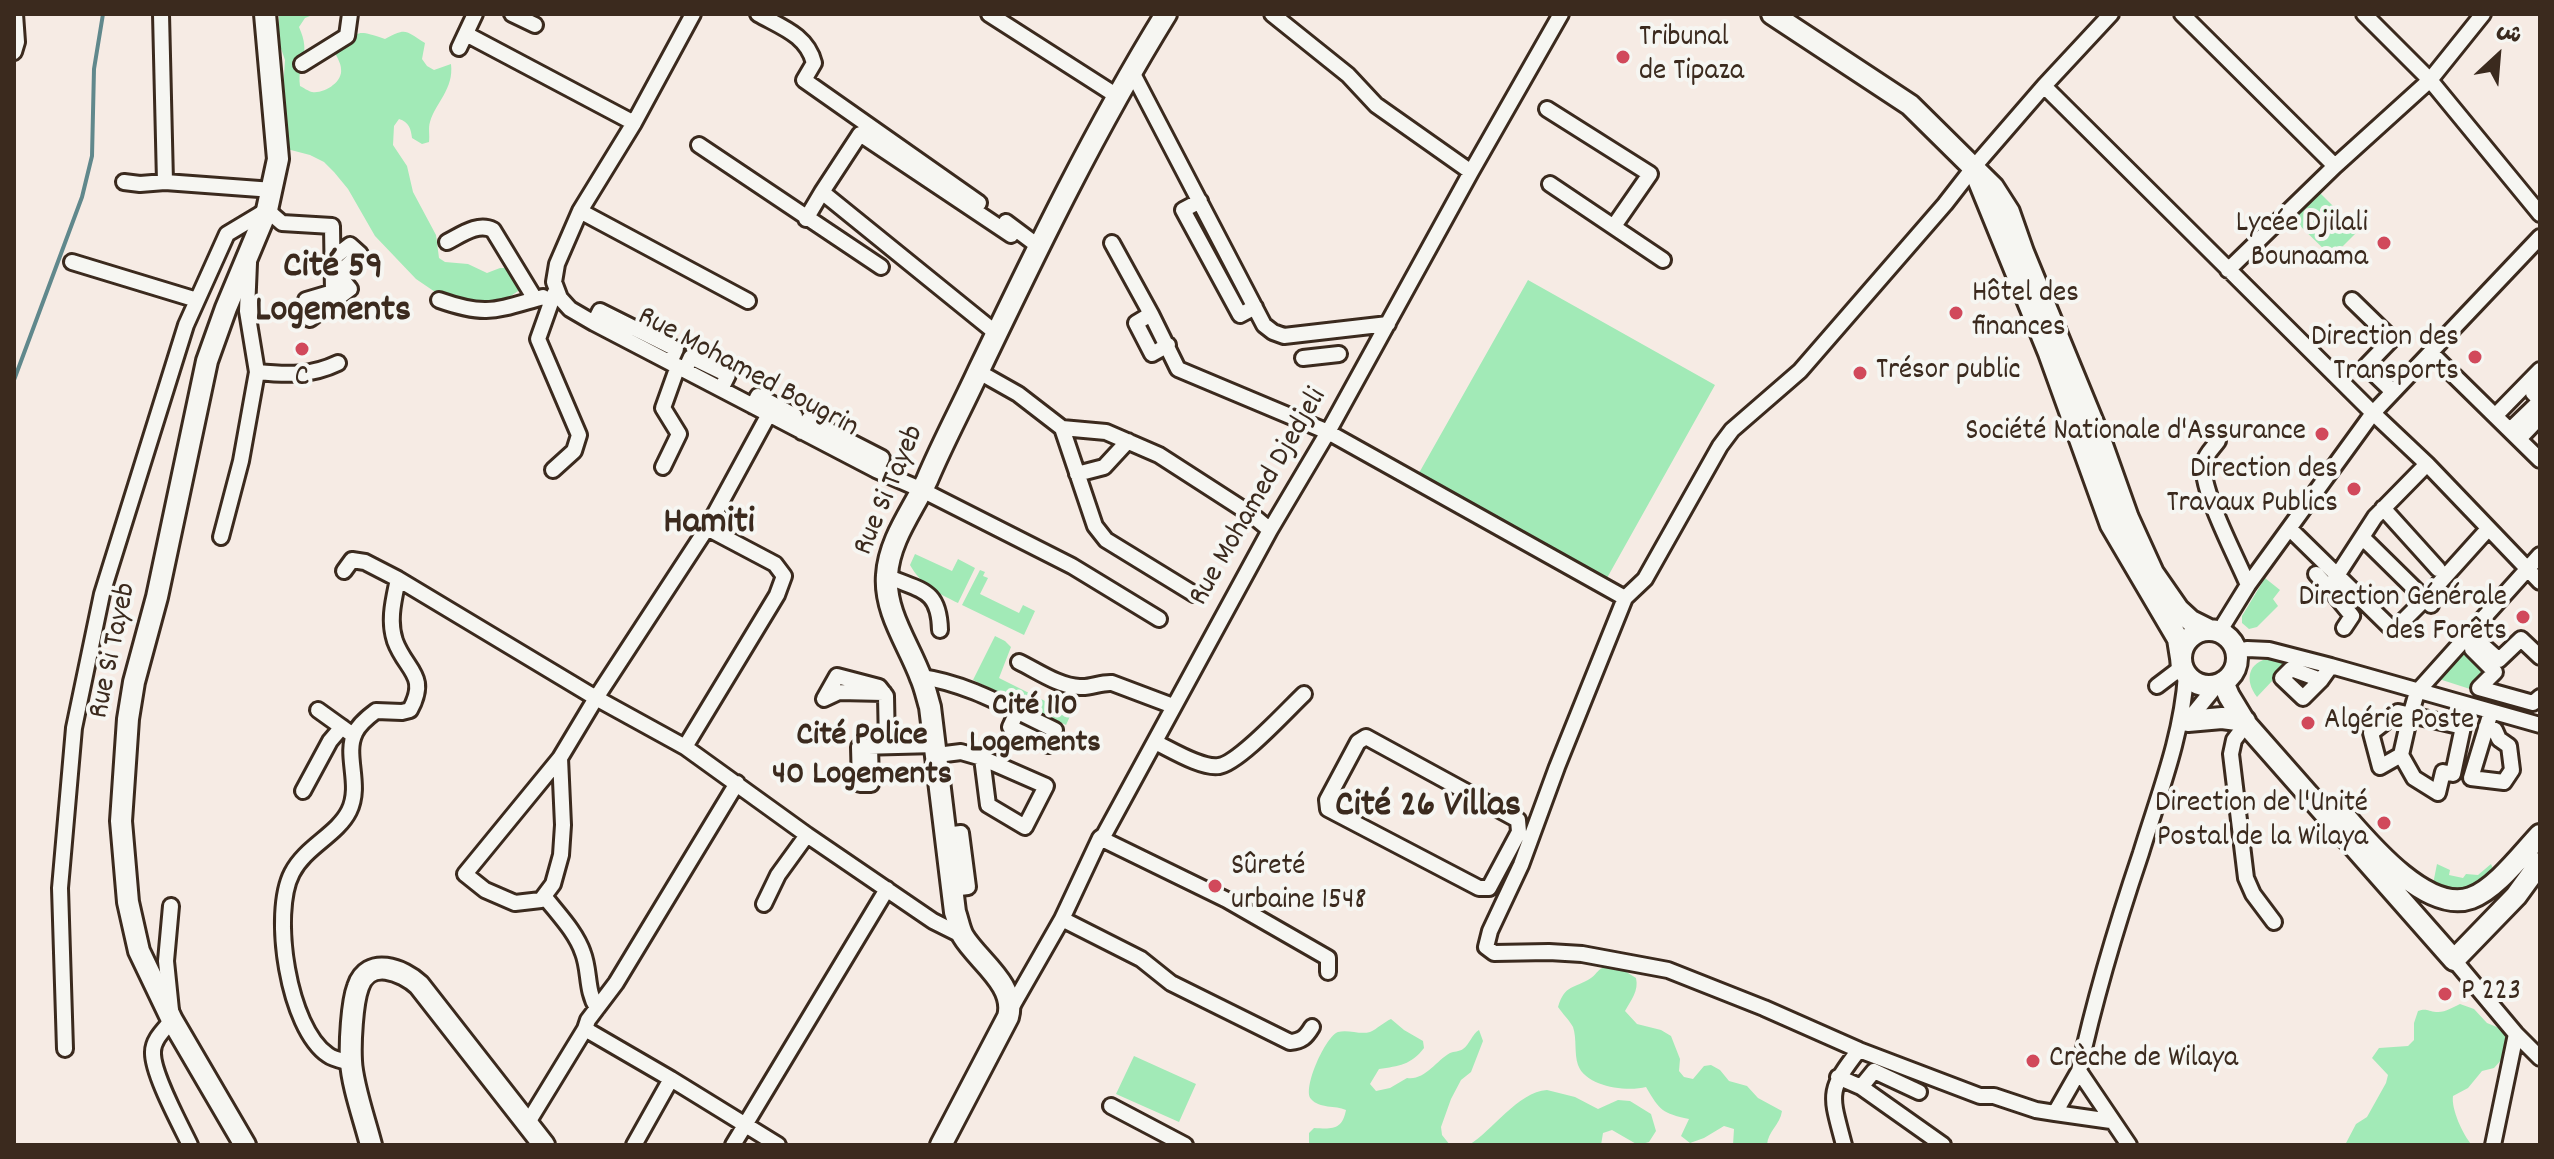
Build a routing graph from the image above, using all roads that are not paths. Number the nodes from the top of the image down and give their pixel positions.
1 (15, 14) edge
2 (161, 14) edge
3 (265, 14) edge
4 (350, 14) edge
5 (475, 14) edge
6 (512, 14) edge
7 (693, 14) edge
8 (758, 14) edge
9 (989, 14) edge
10 (1165, 14) edge
11 (1272, 14) edge
12 (1561, 14) edge
13 (1772, 14) edge
14 (2111, 14) edge
15 (2182, 14) edge
16 (2364, 14) edge
17 (2483, 14) edge
18 (535, 25) dead end
19 (466, 34) junction
20 (459, 48) dead end
21 (14, 52) edge
22 (302, 64) dead end
23 (1131, 70) junction
24 (2430, 80) junction
25 (2044, 86) junction
26 (1117, 96) junction
27 (1547, 109) dead end
28 (634, 123) junction
29 (699, 145) dead end
30 (2335, 166) junction
31 (1973, 168) junction
32 (1471, 172) junction
33 (124, 182) dead end
34 (165, 182) junction
35 (1550, 184) dead end
36 (273, 190) junction
37 (822, 192) junction
38 (267, 210) junction
39 (580, 211) junction
40 (2540, 214) edge
41 (806, 219) junction
42 (1614, 226) junction
43 (1011, 235) dead end
44 (2540, 237) edge
45 (447, 242) dead end
46 (1112, 243) dead end
47 (1038, 246) junction
48 (249, 259) junction
49 (332, 259) junction
50 (1663, 260) dead end
51 (72, 262) dead end
52 (881, 267) dead end
53 (2228, 270) junction
54 (555, 293) junction
55 (535, 299) junction
56 (197, 300) junction
57 (439, 300) dead end
58 (2352, 300) dead end
59 (748, 301) dead end
60 (1388, 324) junction
61 (1317, 332) junction
62 (996, 333) junction
63 (2431, 353) junction
64 (1339, 354) dead end
65 (1319, 356) junction
66 (1303, 358) dead end
67 (338, 363) dead end
68 (677, 366) junction
69 (2540, 370) edge
70 (257, 372) junction
71 (979, 372) junction
72 (2540, 386) edge
73 (2393, 392) junction
74 (2540, 400) edge
75 (753, 406) junction
76 (2373, 413) junction
77 (769, 414) junction
78 (2495, 416) junction
79 (2540, 417) edge
80 (1062, 428) junction
81 (796, 429) junction
82 (1328, 432) junction
83 (2515, 435) junction
84 (1128, 441) junction
85 (2218, 441) dead end
86 (2539, 458) edge
87 (2427, 464) junction
88 (663, 467) dead end
89 (553, 470) dead end
90 (1077, 474) junction
91 (922, 490) junction
92 (2383, 508) junction
93 (707, 528) junction
94 (2290, 529) junction
95 (2488, 529) junction
96 (1270, 530) junction
97 (221, 537) dead end
98 (2363, 538) junction
99 (2540, 555) edge
100 (2438, 569) dead end
101 (2527, 569) junction
102 (344, 571) dead end
103 (2316, 574) dead end
104 (887, 576) junction
105 (398, 579) junction
106 (2333, 581) junction
107 (2540, 582) edge
108 (2248, 585) junction
109 (1194, 594) dead end
110 (1625, 598) junction
111 (2428, 602) junction
112 (1159, 619) dead end
113 (2344, 628) dead end
114 (940, 630) dead end
115 (2214, 631) junction
116 (2540, 657) edge
117 (1019, 662) dead end
118 (2331, 666) junction
119 (2183, 667) junction
120 (2227, 673) junction
121 (921, 677) junction
122 (2321, 680) dead end
123 (2157, 686) dead end
124 (2417, 692) junction
125 (884, 693) dead end
126 (1304, 694) dead end
127 (2503, 695) junction
128 (2540, 697) edge
129 (596, 698) junction
130 (1173, 706) junction
131 (318, 710) dead end
132 (1017, 712) dead end
133 (2494, 713) junction
134 (2411, 714) junction
135 (2246, 722) junction
136 (2540, 725) edge
137 (2486, 727) dead end
138 (2183, 729) junction
139 (348, 731) junction
140 (1155, 742) junction
141 (870, 746) dead end
142 (887, 746) junction
143 (685, 747) junction
144 (936, 750) junction
145 (2401, 755) junction
146 (560, 758) junction
147 (982, 758) junction
148 (737, 783) junction
149 (303, 791) dead end
150 (807, 835) junction
151 (2540, 835) edge
152 (1100, 838) junction
153 (2540, 863) edge
154 (887, 889) junction
155 (1487, 889) junction
156 (544, 896) junction
157 (2472, 898) junction
158 (1505, 902) junction
159 (764, 904) dead end
160 (171, 906) dead end
161 (1062, 919) junction
162 (2274, 922) dead end
163 (963, 936) junction
164 (2477, 937) junction
165 (2454, 960) junction
166 (1328, 972) dead end
167 (597, 1008) junction
168 (1009, 1011) junction
169 (172, 1020) junction
170 (1312, 1027) dead end
171 (585, 1029) junction
172 (2516, 1034) junction
173 (65, 1049) dead end
174 (1859, 1050) junction
175 (2540, 1058) edge
176 (351, 1063) junction
177 (2079, 1071) junction
178 (1838, 1077) junction
179 (671, 1079) junction
180 (1861, 1087) junction
181 (1919, 1092) dead end
182 (1111, 1106) dead end
183 (2055, 1113) junction
184 (2111, 1121) junction
185 (527, 1124) junction
186 (744, 1125) junction
187 (190, 1145) edge
188 (245, 1145) edge
189 (371, 1145) edge
190 (544, 1145) edge
191 (634, 1145) edge
192 (733, 1145) edge
193 (778, 1145) edge
194 (941, 1145) edge
195 (1185, 1145) edge
196 (1844, 1145) edge
197 (1943, 1145) edge
198 (2129, 1145) edge
199 (2493, 1145) edge

1 - 21 street
2 - 34 street
3 - 36 main road, Rue Si Tayeb
4 - 22 street
5 - 19 street
6 - 18 street
7 - 28 street
8 - 47 street
9 - 26 street
10 - 23 main road, Rue Si Tayeb
11 - 32 street
12 - 32 street, Rue Mohamed Djedjeli
13 - 31 main road
14 - 25 street
15 - 30 street
16 - 24 street
17 - 24 street
19 - 20 street
19 - 28 street
23 - 26 main road, Rue Si Tayeb
23 - 61 street
24 - 30 street
24 - 40 street
25 - 31 street
25 - 53 street
26 - 47 main road, Rue Si Tayeb
27 - 42 street
28 - 39 street
29 - 41 street
30 - 53 street
31 - 110 street
31 - 115 main road
31 - 119 main road
32 - 60 street, Rue Mohamed Djedjeli
33 - 34 street
34 - 36 street
35 - 42 street
36 - 38 main road, Rue Si Tayeb
37 - 41 street
37 - 43 street
37 - 62 street
38 - 48 main road, Rue Si Tayeb
38 - 49 street
38 - 56 street
39 - 54 street
39 - 59 street
41 - 52 street
42 - 50 street
44 - 63 street
45 - 55 street
46 - 82 street
47 - 62 main road, Rue Si Tayeb
48 - 70 street
48 - 169 main road, Rue Si Tayeb
49 - 49 street
51 - 56 street
53 - 76 street
54 - 55 street
54 - 68 street, Rue Mohamed Bougrin
54 - 89 street
55 - 57 street
56 - 173 street
58 - 73 street
60 - 61 street
60 - 82 street, Rue Mohamed Djedjeli
61 - 65 street
62 - 71 main road, Rue Si Tayeb
63 - 73 street
63 - 78 street
64 - 65 street
65 - 66 street
67 - 70 street
68 - 75 street, Rue Mohamed Bougrin
68 - 88 street
69 - 78 street
70 - 97 street
71 - 80 street
71 - 91 main road, Rue Si Tayeb
72 - 74 street
73 - 76 street
74 - 83 street
75 - 77 street, Rue Mohamed Bougrin
75 - 81 street
76 - 87 street
76 - 94 street
77 - 81 street, Rue Mohamed Bougrin
77 - 93 street
78 - 83 street
79 - 83 street
80 - 84 street
80 - 90 street
81 - 91 street, Rue Mohamed Bougrin
82 - 96 street, Rue Mohamed Djedjeli
82 - 110 street
83 - 86 street
84 - 90 street
84 - 96 street
85 - 108 street
87 - 92 street
87 - 95 street
90 - 109 street
91 - 104 main road, Rue Si Tayeb
91 - 112 street, Rue Mohamed Bougrin
92 - 98 street
92 - 100 street
93 - 129 street
93 - 143 street
94 - 106 street
94 - 108 street
95 - 101 street
95 - 111 street
96 - 130 street, Rue Mohamed Djedjeli
98 - 106 street
98 - 111 street
99 - 101 street
101 - 107 street
101 - 124 street
102 - 105 street
103 - 106 street
104 - 114 street
104 - 121 main road, Rue Si Tayeb
105 - 129 street
105 - 139 street
106 - 111 street
106 - 113 street
108 - 115 street
110 - 158 street
115 - 119 main road
115 - 120 main road
116 - 127 street
117 - 130 street
118 - 120 street
118 - 122 street
118 - 124 street
119 - 120 main road
119 - 123 street
119 - 138 street
120 - 135 main road
120 - 138 street
120 - 157 main road
121 - 132 street
121 - 144 main road, Rue Si Tayeb
124 - 133 street
124 - 134 street
125 - 142 street
126 - 140 street
127 - 128 street
127 - 133 street
129 - 143 street
129 - 146 street
130 - 140 street, Rue Mohamed Djedjeli
131 - 139 street
133 - 136 street
133 - 137 street
134 - 145 street
134 - 145 street
134 - 145 street
135 - 138 main road
135 - 162 street
135 - 165 main road
138 - 177 street
139 - 149 street
139 - 176 street
140 - 152 street, Rue Mohamed Djedjeli
141 - 142 street
142 - 144 street
143 - 148 street
144 - 147 street
144 - 163 main road, Rue Si Tayeb
146 - 156 street
146 - 156 street
147 - 147 street
148 - 150 street
148 - 167 street
150 - 154 street
150 - 159 street
151 - 157 main road
152 - 161 street, Rue Mohamed Djedjeli
152 - 166 street
153 - 164 main road
154 - 163 street
154 - 186 street
155 - 155 street
155 - 158 street
156 - 167 street
157 - 164 main road
158 - 174 street
160 - 169 street
161 - 168 street, Rue Mohamed Djedjeli
161 - 170 street
163 - 168 main road, Rue Si Tayeb
164 - 165 main road
165 - 172 street
167 - 171 street
168 - 194 main road
169 - 187 street
169 - 188 main road, Rue Si Tayeb
171 - 179 street
171 - 185 street
172 - 175 street
172 - 199 street
174 - 178 street
174 - 183 street
176 - 185 main road
176 - 189 main road
177 - 183 street
177 - 184 street
178 - 180 street
178 - 196 street
179 - 186 street
179 - 191 street
180 - 181 street
180 - 197 street
182 - 195 street
183 - 184 street
184 - 198 street
185 - 190 main road
186 - 192 street
186 - 193 street

